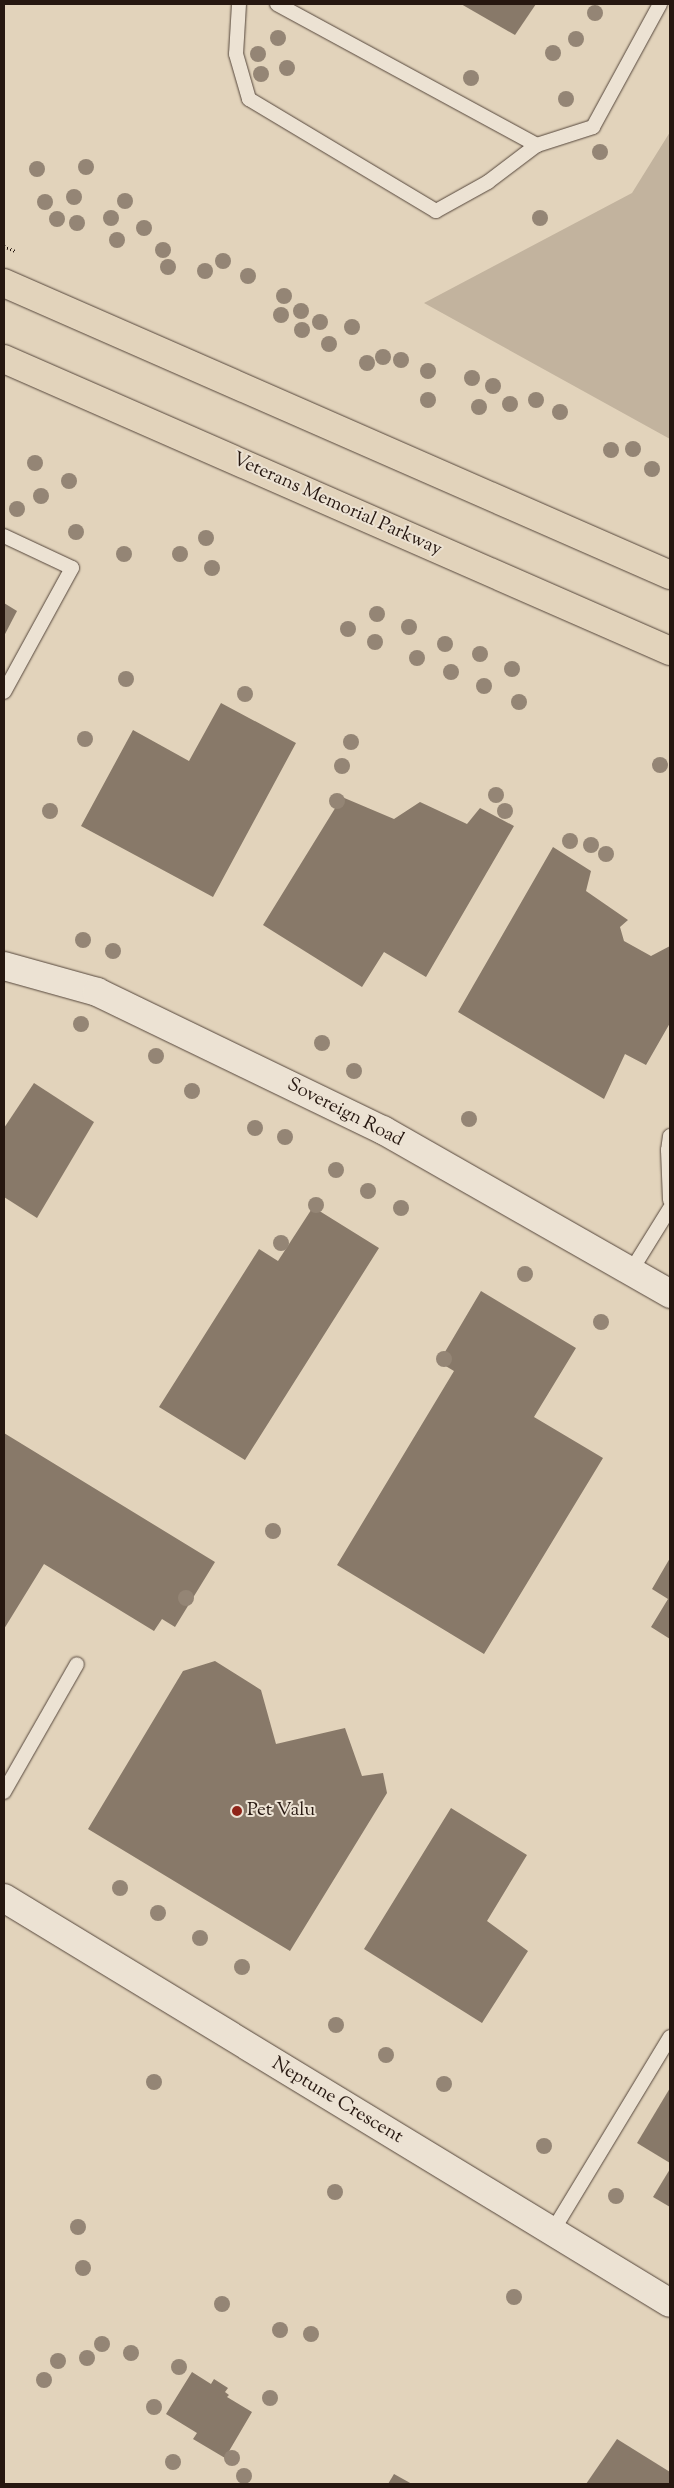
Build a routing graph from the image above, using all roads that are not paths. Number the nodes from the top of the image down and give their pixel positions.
1 (239, 4) edge
2 (277, 4) edge
3 (660, 4) edge
4 (537, 145) junction
5 (4, 283) edge
6 (4, 358) edge
7 (4, 536) edge
8 (670, 575) edge
9 (670, 650) edge
10 (4, 692) edge
11 (4, 966) edge
12 (670, 1136) edge
13 (670, 1200) edge
14 (670, 1208) edge
15 (631, 1271) junction
16 (670, 1294) edge
17 (77, 1664) dead end
18 (4, 1792) edge
19 (4, 1898) edge
20 (670, 2037) edge
21 (552, 2232) junction
22 (670, 2303) edge

1 - 4 lane
2 - 4 lane
3 - 4 lane
5 - 8 highway
6 - 9 highway, Veterans Memorial Parkway
7 - 10 lane
11 - 15 street, Sovereign Road
12 - 13 lane
14 - 15 lane
15 - 16 street, Sovereign Road
17 - 18 lane
19 - 21 street, Neptune Crescent
20 - 21 lane
21 - 22 street, Neptune Crescent

